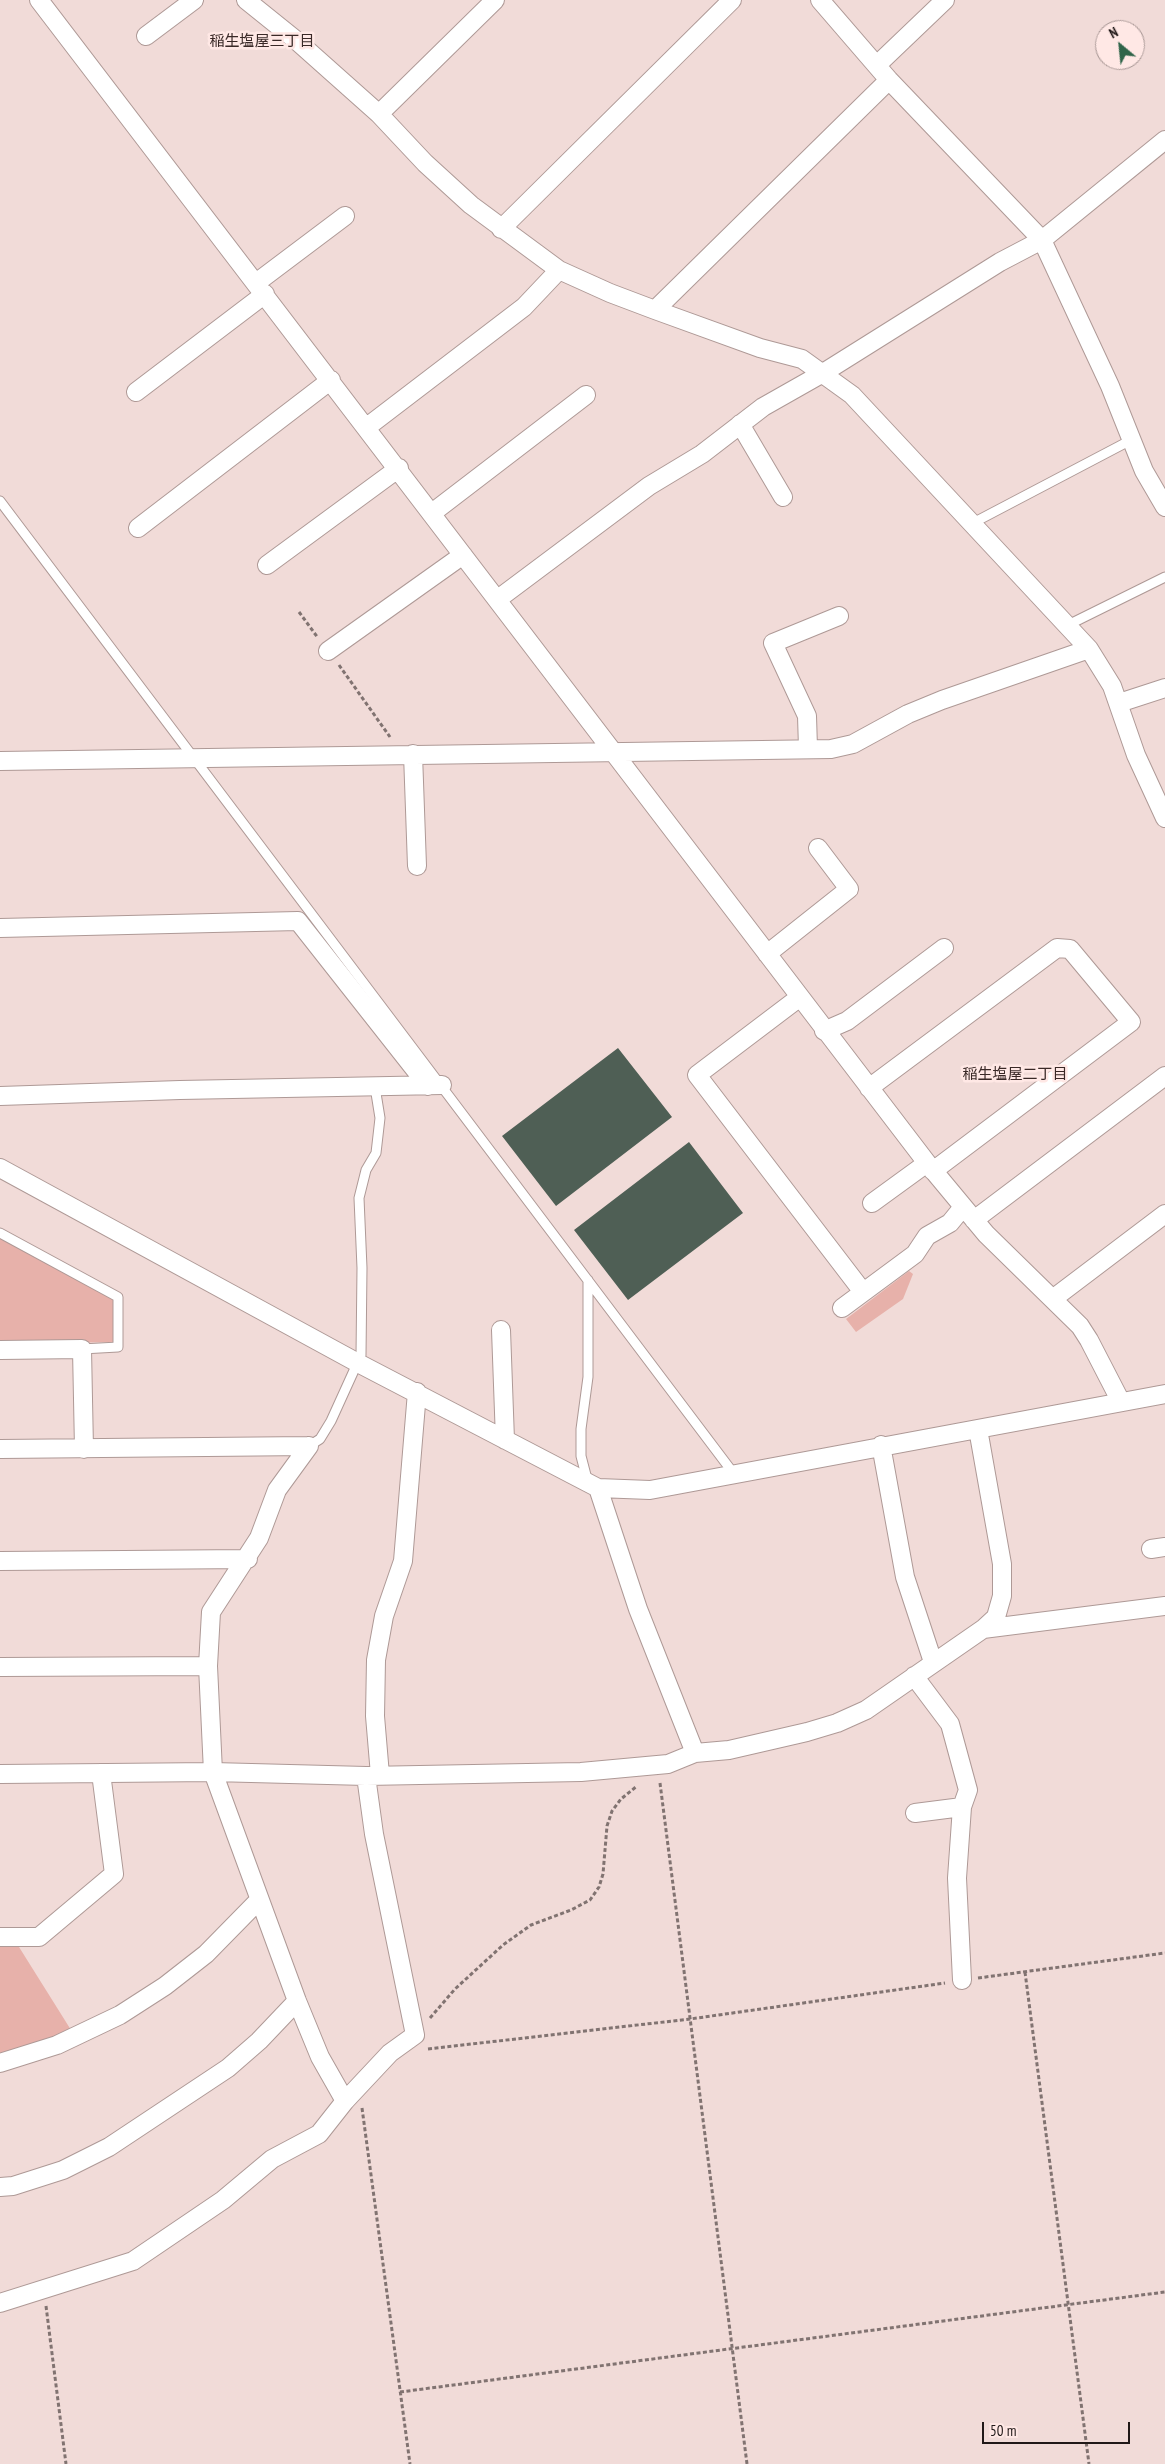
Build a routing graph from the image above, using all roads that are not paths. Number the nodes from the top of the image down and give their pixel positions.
1 (40, 0) edge
2 (194, 0) edge
3 (247, 0) edge
4 (495, 0) edge
5 (732, 0) edge
6 (820, 0) edge
7 (945, 0) edge
8 (146, 36) dead end
9 (877, 65) junction
10 (889, 80) junction
11 (379, 114) junction
12 (1165, 140) edge
13 (345, 216) dead end
14 (501, 229) junction
15 (1042, 240) junction
16 (559, 270) junction
17 (260, 289) junction
18 (655, 310) junction
19 (823, 373) junction
20 (331, 380) junction
21 (136, 392) dead end
22 (586, 395) dead end
23 (740, 424) junction
24 (367, 427) junction
25 (1131, 440) junction
26 (399, 468) junction
27 (783, 497) dead end
28 (0, 501) edge
29 (1165, 507) edge
30 (432, 513) junction
31 (971, 524) junction
32 (138, 528) dead end
33 (463, 555) junction
34 (267, 565) dead end
35 (1165, 577) edge
36 (498, 599) junction
37 (839, 616) dead end
38 (1068, 625) junction
39 (1088, 650) junction
40 (328, 651) road end
41 (1165, 688) edge
42 (1119, 703) junction
43 (808, 748) junction
44 (613, 751) junction
45 (407, 754) junction
46 (194, 757) junction
47 (0, 761) edge
48 (1165, 818) edge
49 (818, 848) dead end
50 (417, 866) dead end
51 (0, 928) edge
52 (944, 948) dead end
53 (767, 954) junction
54 (800, 997) junction
55 (824, 1031) junction
56 (1165, 1076) edge
57 (435, 1086) junction
58 (375, 1087) junction
59 (868, 1088) junction
60 (0, 1096) edge
61 (930, 1167) junction
62 (0, 1168) edge
63 (872, 1203) dead end
64 (968, 1213) junction
65 (1165, 1214) edge
66 (0, 1233) edge
67 (588, 1279) junction
68 (863, 1292) junction
69 (1054, 1298) junction
70 (842, 1308) dead end
71 (501, 1330) dead end
72 (82, 1349) junction
73 (0, 1350) edge
74 (358, 1363) junction
75 (417, 1392) junction
76 (1165, 1394) edge
77 (1121, 1402) junction
78 (978, 1429) junction
79 (505, 1440) junction
80 (309, 1446) junction
81 (881, 1446) junction
82 (0, 1449) edge
83 (84, 1449) junction
84 (734, 1474) junction
85 (593, 1486) junction
86 (248, 1559) junction
87 (0, 1561) edge
88 (1165, 1606) edge
89 (983, 1629) junction
90 (933, 1662) junction
91 (208, 1666) junction
92 (0, 1667) edge
93 (914, 1676) junction
94 (696, 1754) junction
95 (212, 1772) junction
96 (101, 1773) junction
97 (0, 1774) edge
98 (373, 1776) junction
99 (962, 1807) junction
100 (915, 1813) dead end
101 (259, 1900) junction
102 (0, 1937) edge
103 (962, 1980) road end
104 (297, 2001) junction
105 (0, 2063) edge
106 (345, 2102) junction
107 (0, 2187) edge
108 (0, 2303) edge

1 - 17 street
2 - 8 street
3 - 11 street
4 - 11 street
5 - 14 street
6 - 9 street
7 - 9 street
9 - 10 street
10 - 15 street
10 - 18 street
11 - 14 street
12 - 15 street
13 - 17 street
14 - 16 street
15 - 19 street
15 - 25 street
16 - 18 street
16 - 24 street
17 - 20 street
17 - 21 street
18 - 19 street
19 - 23 street
19 - 31 street
20 - 24 street
20 - 32 street
22 - 30 street
23 - 27 street
23 - 36 street
24 - 26 street
25 - 29 street
25 - 31 lane
26 - 30 street
26 - 34 street
28 - 46 lane
30 - 33 street
31 - 38 street
33 - 36 street
33 - 40 street
35 - 38 lane
36 - 44 street
37 - 43 street
38 - 39 street
39 - 42 street
39 - 43 street
41 - 42 street
42 - 48 street
43 - 44 street
44 - 45 street
44 - 53 street
45 - 46 street
45 - 50 street
46 - 47 street
46 - 57 lane
49 - 53 street
51 - 57 street
52 - 55 street
53 - 54 street
54 - 55 street
54 - 68 street
55 - 59 street
56 - 64 street
57 - 58 street
57 - 67 lane
58 - 60 street
58 - 74 lane
59 - 61 street
59 - 61 street
61 - 63 street
61 - 64 street
62 - 74 street
64 - 68 street
64 - 69 street
65 - 69 street
66 - 72 lane
67 - 84 lane
67 - 85 lane
68 - 70 street
69 - 77 street
71 - 79 street
72 - 73 street
72 - 83 street
74 - 75 street
74 - 80 lane
75 - 79 street
75 - 98 street
76 - 77 street
77 - 78 street
78 - 81 street
78 - 89 street
79 - 85 street
80 - 83 street
80 - 86 street
81 - 84 street
81 - 90 street
82 - 83 street
84 - 85 street
85 - 94 street
86 - 87 street
86 - 91 street
88 - 89 street
89 - 90 street
90 - 93 street
91 - 92 street
91 - 95 street
93 - 94 street
93 - 99 street
94 - 98 street
95 - 96 street
95 - 98 street
95 - 101 street
96 - 97 street
96 - 102 street
98 - 106 street
99 - 100 street
99 - 103 street
101 - 104 street
101 - 105 street
104 - 106 street
104 - 107 street
106 - 108 street

